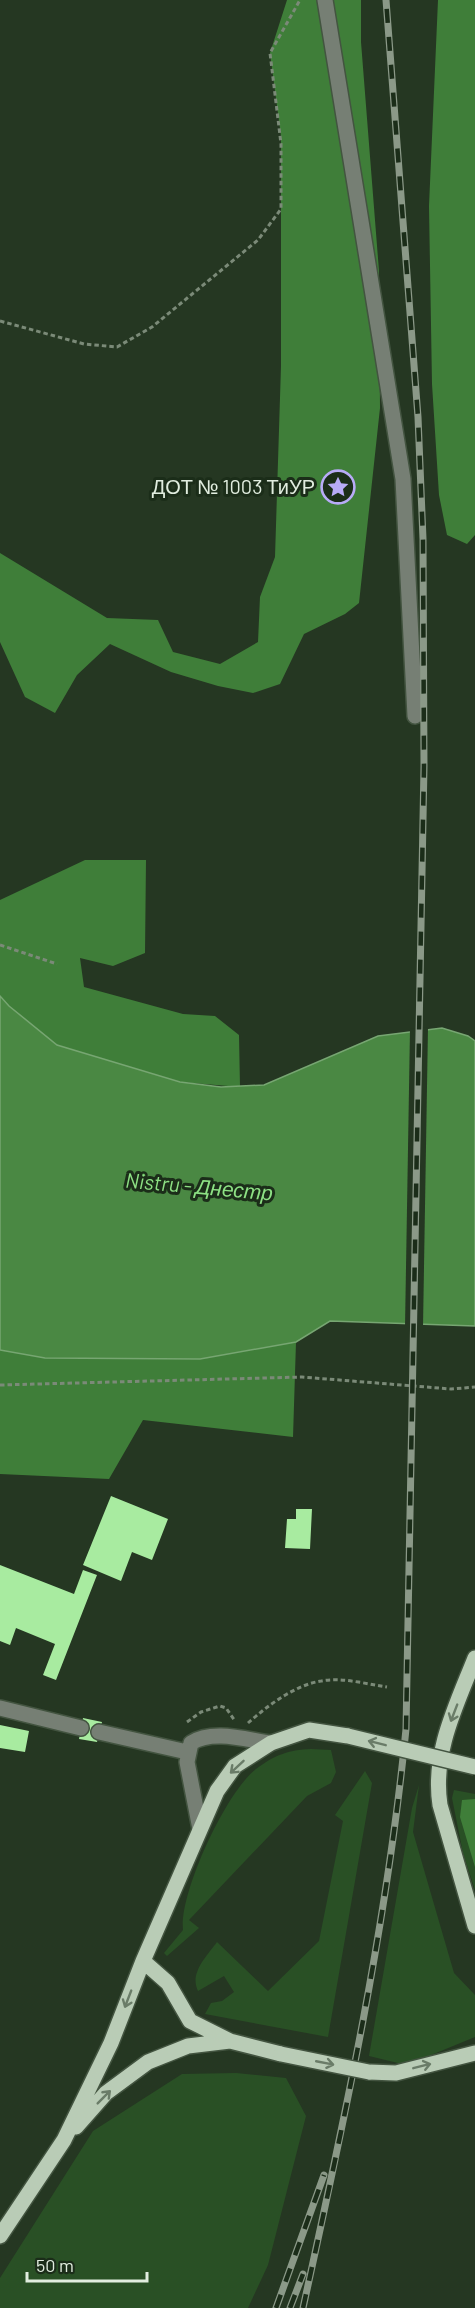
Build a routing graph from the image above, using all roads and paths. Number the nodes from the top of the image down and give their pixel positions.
1 (300, 0) edge
2 (325, 0) edge
3 (0, 321) edge
4 (415, 716) dead end
5 (0, 945) edge
6 (57, 964) dead end
7 (0, 1385) edge
8 (475, 1387) edge
9 (475, 1658) edge
10 (387, 1687) dead end
11 (0, 1708) edge
12 (187, 1722) dead end
13 (236, 1723) dead end
14 (81, 1728) dead end
15 (241, 1730) dead end
16 (99, 1732) dead end
17 (271, 1743) junction
18 (187, 1752) junction
19 (475, 1767) edge
20 (200, 1829) junction
21 (475, 1926) edge
22 (143, 1961) junction
23 (230, 2041) junction
24 (475, 2053) edge
25 (64, 2140) junction
26 (0, 2236) edge

1 - 3 path
2 - 4 lane
5 - 6 path
7 - 8 path
9 -> 21 main road
10 - 15 path
11 - 14 lane
12 - 13 path
16 - 18 lane
17 - 18 lane
19 -> 17 main road, bridge
17 -> 20 main road
18 - 20 lane
20 - 22 main road
22 - 23 main road
22 -> 25 main road
23 -> 24 main road, bridge
25 -> 23 main road
25 - 26 main road

